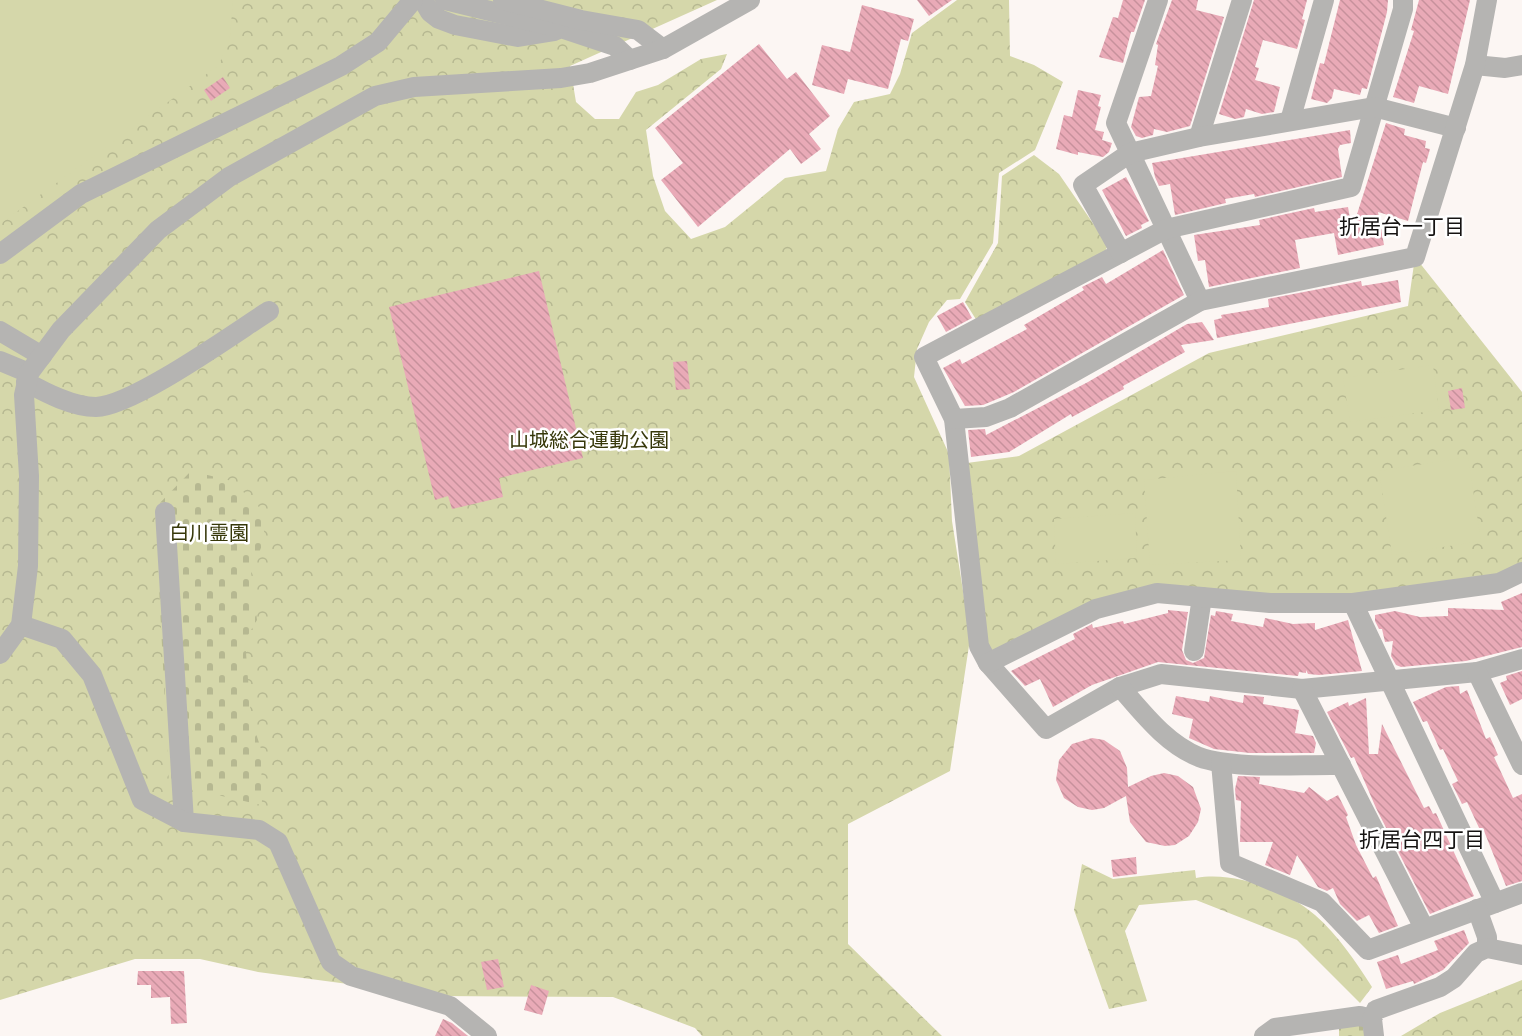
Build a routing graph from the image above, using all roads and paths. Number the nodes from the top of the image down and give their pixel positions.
1 (445, 0) edge
2 (503, 0) edge
3 (549, 0) edge
4 (750, 0) edge
5 (1158, 0) edge
6 (1242, 0) edge
7 (1324, 0) edge
8 (1403, 0) edge
9 (1487, 0) edge
10 (416, 1) edge
11 (564, 29) junction
12 (638, 30) junction
13 (663, 49) junction
14 (630, 60) junction
15 (1475, 65) junction
16 (1522, 65) edge
17 (1374, 107) junction
18 (1290, 121) junction
19 (1456, 128) junction
20 (1199, 137) junction
21 (1130, 153) junction
22 (1166, 229) junction
23 (1121, 253) junction
24 (0, 254) edge
25 (1200, 300) junction
26 (269, 311) dead end
27 (0, 331) edge
28 (42, 356) junction
29 (0, 361) edge
30 (28, 378) junction
31 (954, 419) junction
32 (165, 512) dead end
33 (1522, 572) edge
34 (1202, 597) junction
35 (1353, 603) junction
36 (21, 625) junction
37 (0, 654) edge
38 (1522, 659) edge
39 (988, 663) junction
40 (1193, 665) junction
41 (1477, 672) junction
42 (1389, 682) junction
43 (1120, 687) junction
44 (1302, 689) junction
45 (1221, 763) junction
46 (1341, 765) junction
47 (1522, 765) edge
48 (184, 822) junction
49 (1522, 893) edge
50 (1486, 906) junction
51 (1424, 928) junction
52 (1487, 948) junction
53 (1522, 955) edge
54 (1373, 1027) edge
55 (487, 1036) edge
56 (1264, 1036) edge

1 - 11 street
2 - 12 street
3 - 12 street
4 - 13 street
5 - 21 street
6 - 20 street
7 - 18 street
8 - 17 street
9 - 15 street
10 - 11 street
10 - 24 street
11 - 14 street
12 - 13 street
13 - 14 street
14 - 28 street
15 - 16 street
15 - 19 street
17 - 18 street
17 - 19 street
17 - 22 street
18 - 20 street
19 - 25 street
20 - 21 street
21 - 22 street
21 - 23 street
22 - 23 street
22 - 25 street
23 - 31 street
25 - 31 street
26 - 30 street
27 - 28 street
28 - 30 street
29 - 30 street
30 - 36 street
31 - 39 street
32 - 48 street
33 - 35 street
34 - 35 street
34 - 39 street
34 - 40 street
35 - 42 street
36 - 37 street
36 - 48 street
38 - 41 street
39 - 43 street
40 - 43 street
40 - 44 street
41 - 42 street
41 - 47 street
42 - 44 street
42 - 50 street
43 - 45 street
44 - 46 street
45 - 46 street
45 - 51 street
46 - 51 street
48 - 55 street
49 - 50 street
50 - 51 street
50 - 52 street
52 - 53 street
52 - 54 street
54 - 56 street

